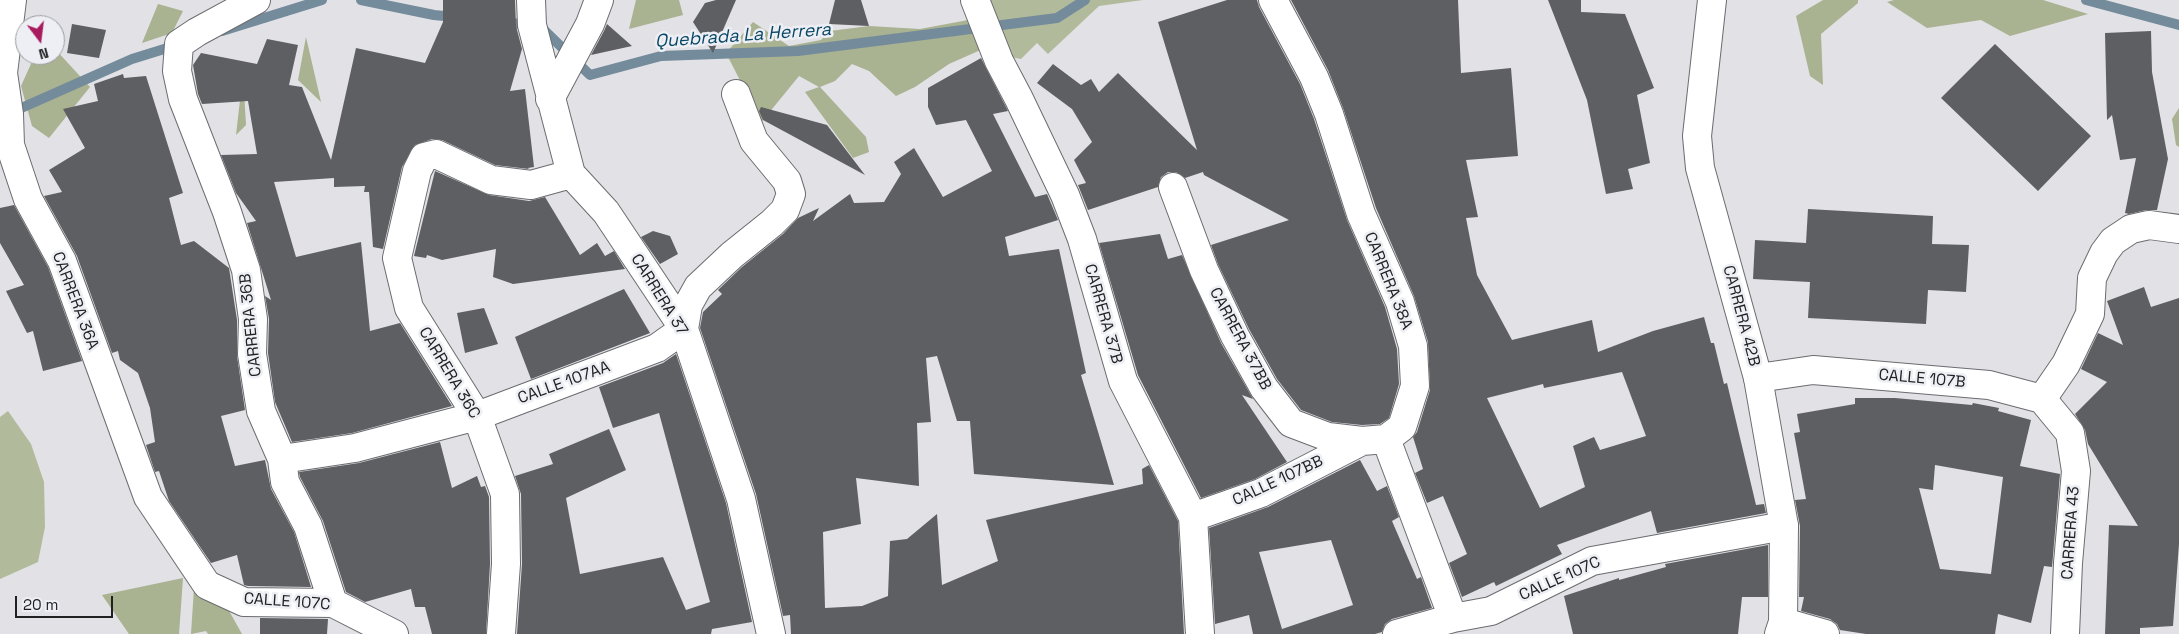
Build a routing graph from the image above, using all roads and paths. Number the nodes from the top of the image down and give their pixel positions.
1 (12, 0) edge
2 (256, 0) edge
3 (531, 0) edge
4 (599, 0) edge
5 (975, 0) edge
6 (1273, 0) edge
7 (1712, 0) edge
8 (736, 94) dead end
9 (550, 99) junction
10 (571, 174) junction
11 (1173, 187) dead end
12 (2179, 229) edge
13 (684, 329) junction
14 (1758, 378) junction
15 (2042, 399) junction
16 (477, 416) junction
17 (1374, 440) junction
18 (282, 459) junction
19 (1193, 517) junction
20 (1784, 526) junction
21 (207, 585) joint
22 (332, 603) junction
23 (1453, 618) junction
24 (1781, 628) edge
25 (394, 634) edge
26 (501, 634) edge
27 (771, 634) edge
28 (1200, 634) edge
29 (1397, 634) edge
30 (1824, 634) edge
31 (2065, 634) edge

1 - 21 street, CARRERA 36A
2 - 18 street, CARRERA 36B
3 - 9 street, CARRERA 37
4 - 9 street
5 - 19 street, CARRERA 37B
6 - 17 street, CARRERA 38A
7 - 14 street, CARRERA 42B
8 - 13 street
9 - 10 street, CARRERA 37
10 - 13 street, CARRERA 37
10 - 16 street, CARRERA 36C
11 - 17 street, CARRERA 37BB
12 - 15 street
13 - 16 street, CALLE 107AA
13 - 27 street, CARRERA 37
14 - 15 street, CALLE 107B
14 - 20 street, CARRERA 42B
15 - 31 street, CARRERA 43
16 - 18 street, CALLE 107AA
16 - 26 street, CARRERA 36C
17 - 19 street, CALLE 107BB
17 - 23 street
18 - 22 street, CARRERA 36B
19 - 28 street, CARRERA 37B
20 - 23 street, CALLE 107C
20 - 24 street, CARRERA 42B
21 - 22 street, CALLE 107C
22 - 25 street, CALLE 107C
23 - 29 street, CALLE 107C
24 - 30 street

